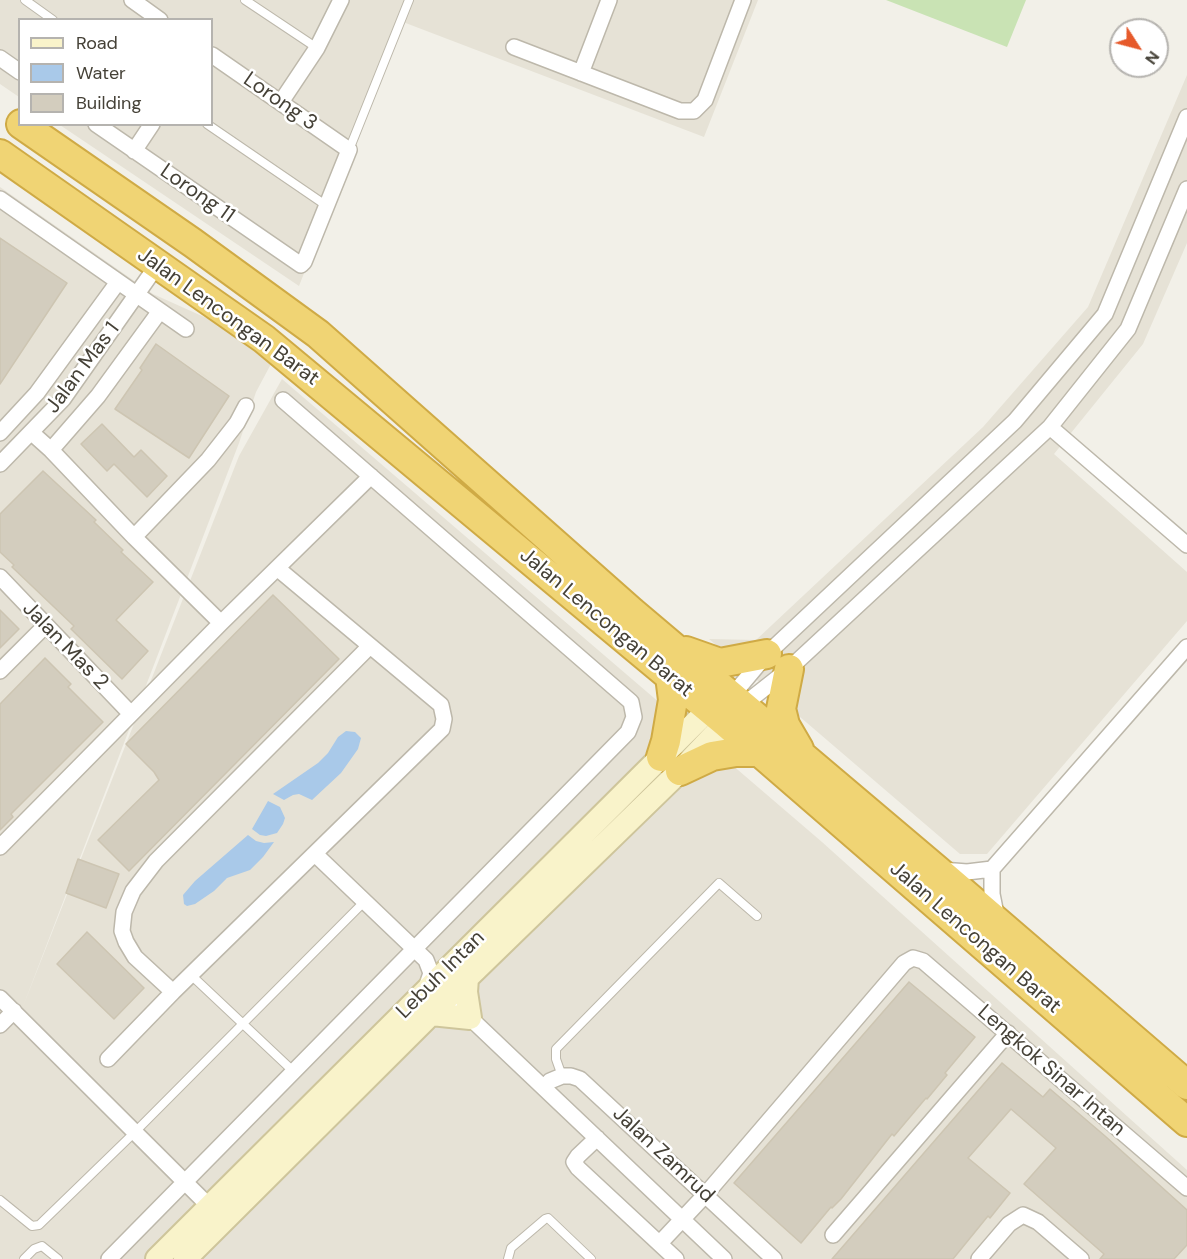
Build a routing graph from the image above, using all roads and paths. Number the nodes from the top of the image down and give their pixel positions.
1 (25, 0) edge
2 (132, 0) edge
3 (245, 0) edge
4 (341, 0) edge
5 (409, 0) edge
6 (609, 0) edge
7 (743, 0) edge
8 (50, 18) edge
9 (157, 18) edge
10 (514, 47) dead end
11 (317, 48) junction
12 (213, 56) edge
13 (0, 58) edge
14 (18, 71) edge
15 (581, 73) junction
16 (281, 102) junction
17 (0, 110) edge
18 (1187, 117) edge
19 (18, 123) edge
20 (23, 126) edge
21 (99, 126) edge
22 (151, 126) edge
23 (210, 126) edge
24 (349, 150) junction
25 (134, 151) junction
26 (0, 154) edge
27 (1187, 189) edge
28 (0, 200) edge
29 (327, 206) junction
30 (158, 264) junction
31 (118, 282) junction
32 (137, 296) junction
33 (160, 311) junction
34 (186, 329) dead end
35 (284, 400) dead end
36 (246, 406) dead end
37 (1050, 427) junction
38 (0, 433) edge
39 (32, 433) junction
40 (51, 450) junction
41 (0, 464) edge
42 (371, 476) junction
43 (134, 537) junction
44 (1187, 545) edge
45 (277, 568) junction
46 (0, 577) edge
47 (221, 623) junction
48 (46, 625) junction
49 (670, 645) junction
50 (370, 646) junction
51 (1187, 647) edge
52 (778, 662) junction
53 (0, 671) edge
54 (670, 676) junction
55 (727, 709) junction
56 (130, 714) junction
57 (760, 752) junction
58 (803, 757) junction
59 (671, 764) junction
60 (0, 848) edge
61 (315, 854) junction
62 (992, 869) junction
63 (937, 870) junction
64 (364, 901) junction
65 (757, 916) dead end
66 (997, 923) junction
67 (414, 948) junction
68 (426, 960) junction
69 (463, 968) junction
70 (191, 975) junction
71 (425, 991) junction
72 (173, 992) junction
73 (448, 997) junction
74 (0, 998) edge
75 (14, 1011) junction
76 (431, 1014) junction
77 (470, 1018) junction
78 (243, 1024) junction
79 (0, 1025) edge
80 (1008, 1033) junction
81 (108, 1059) dead end
82 (293, 1071) junction
83 (562, 1076) junction
84 (1187, 1085) edge
85 (544, 1088) junction
86 (1187, 1122) edge
87 (135, 1132) junction
88 (597, 1138) junction
89 (186, 1182) junction
90 (1187, 1188) edge
91 (706, 1194) junction
92 (0, 1200) edge
93 (217, 1213) junction
94 (681, 1220) junction
95 (833, 1235) dead end
96 (660, 1243) junction
97 (24, 1259) edge
98 (58, 1259) edge
99 (109, 1259) edge
100 (157, 1259) edge
101 (185, 1259) edge
102 (508, 1259) edge
103 (591, 1259) edge
104 (676, 1259) edge
105 (724, 1259) edge
106 (774, 1259) edge
107 (979, 1259) edge
108 (1081, 1259) edge

1 - 8 lane
2 - 9 street
3 - 11 lane
4 - 11 street
5 - 24 lane
6 - 15 street
7 - 15 street
10 - 15 street
11 - 16 street
12 - 16 street, Lorong 3
13 - 14 street
16 - 24 street, Lorong 3
17 - 19 highway, Jalan Lencongan Barat
18 - 52 street
20 - 49 highway, Jalan Lencongan Barat
21 - 25 street, Lorong 11
22 - 25 street
23 - 29 lane
24 - 29 street
25 - 29 street, Lorong 11
26 - 30 highway, Jalan Lencongan Barat
27 - 37 street
28 - 31 street
30 - 32 street, Jalan Mas 1
30 - 54 highway, Jalan Lencongan Barat
31 - 32 street
31 - 38 street
32 - 33 street
32 - 39 street, Jalan Mas 1
33 - 34 street
33 - 40 street
35 - 42 street
36 - 43 street
37 - 44 street
37 - 52 street
39 - 40 street
39 - 41 street, Jalan Mas 1
40 - 43 street
42 - 45 street
42 - 67 street
43 - 47 street
45 - 47 street
45 - 50 street
46 - 48 street, Jalan Mas 2
47 - 56 street
48 - 53 street
48 - 56 street, Jalan Mas 2
49 - 52 highway
49 - 55 highway, Jalan Lencongan Barat
50 - 61 street
50 - 72 street
51 - 62 street
52 - 55 street
52 - 55 street
52 - 58 highway
54 - 55 highway, Jalan Lencongan Barat
54 - 59 highway
55 - 57 highway, Jalan Lencongan Barat
55 - 58 highway, Jalan Lencongan Barat
55 - 59 main road, Lebuh Intan
56 - 60 street
57 - 59 highway
57 - 86 highway, Jalan Lencongan Barat
58 - 63 highway, Jalan Lencongan Barat
59 - 69 main road, Lebuh Intan
61 - 64 street
61 - 70 street
62 - 63 street
62 - 66 street
63 - 66 highway, Jalan Lencongan Barat
64 - 67 street
64 - 78 lane
65 - 83 lane
66 - 84 highway, Jalan Lencongan Barat
67 - 68 street
67 - 82 street
68 - 69 street
68 - 71 street
69 - 71 main road, Lebuh Intan
69 - 73 main road, Lebuh Intan
69 - 77 main road
70 - 72 street
70 - 78 lane
71 - 93 main road, Lebuh Intan
72 - 81 street
73 - 76 main road, Lebuh Intan
73 - 77 street
74 - 75 street
75 - 79 street
75 - 87 street
76 - 77 main road
76 - 93 main road, Lebuh Intan
77 - 85 street
78 - 82 lane
78 - 87 lane
80 - 90 street, Lengkok Sinar Intan
80 - 91 street, Lengkok Sinar Intan
80 - 95 street
82 - 89 street
83 - 85 street
83 - 91 street, Jalan Zamrud
85 - 88 street
87 - 89 street
87 - 92 lane
88 - 94 street
88 - 96 street
89 - 93 street
89 - 99 street
91 - 94 street
91 - 106 street, Jalan Zamrud
93 - 100 main road, Lebuh Intan
93 - 101 main road, Lebuh Intan
94 - 96 street
94 - 105 street
96 - 104 street
97 - 98 lane
102 - 103 lane
107 - 108 street

